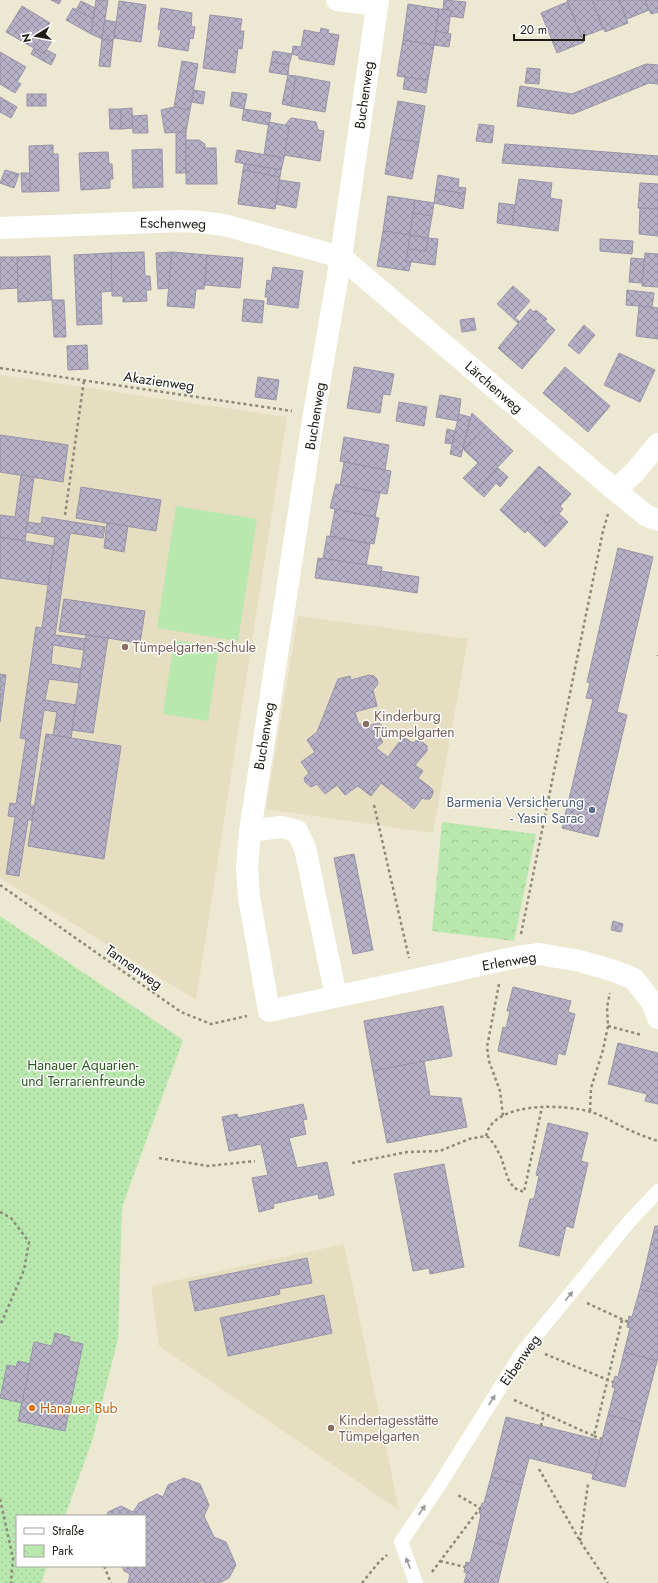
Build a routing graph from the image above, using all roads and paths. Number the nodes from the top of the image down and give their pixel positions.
1 (337, 0) edge
2 (378, 2) edge
3 (0, 228) edge
4 (341, 257) junction
5 (0, 368) edge
6 (84, 380) junction
7 (314, 414) junction
8 (658, 444) edge
9 (615, 490) junction
10 (65, 515) dead end
11 (652, 518) edge
12 (374, 804) dead end
13 (250, 831) junction
14 (0, 885) edge
15 (510, 958) junction
16 (614, 971) junction
17 (414, 980) junction
18 (336, 996) junction
19 (269, 1011) junction
20 (608, 1026) junction
21 (653, 1026) edge
22 (542, 1107) junction
23 (590, 1112) junction
24 (503, 1116) junction
25 (486, 1136) junction
26 (658, 1141) edge
27 (159, 1158) dead end
28 (255, 1161) dead end
29 (352, 1163) dead end
30 (658, 1191) edge
31 (0, 1212) edge
32 (570, 1295) junction
33 (622, 1320) junction
34 (628, 1322) dead end
35 (0, 1326) edge
36 (527, 1347) junction
37 (608, 1381) junction
38 (613, 1382) dead end
39 (498, 1392) junction
40 (544, 1414) junction
41 (541, 1426) dead end
42 (594, 1436) junction
43 (602, 1439) dead end
44 (539, 1469) dead end
45 (440, 1484) junction
46 (588, 1484) dead end
47 (0, 1499) edge
48 (580, 1541) junction
49 (401, 1542) junction
50 (440, 1561) junction
51 (104, 1567) edge
52 (465, 1567) dead end
53 (423, 1580) edge
54 (11, 1583) edge
55 (111, 1583) edge
56 (362, 1583) edge
57 (608, 1583) edge

1 - 2 street
2 - 4 street, Buchenweg
3 - 4 street, Eschenweg
4 - 7 street, Buchenweg
4 - 9 street, Lärchenweg
5 - 6 path, Akazienweg
6 - 7 path, Akazienweg
6 - 10 path
7 - 13 street, Buchenweg
8 - 9 street
9 - 11 street, Lärchenweg
9 - 15 path
12 - 17 path
13 - 18 street
13 - 19 street, Buchenweg
14 - 19 path, Tannenweg
15 - 16 street, Erlenweg
15 - 17 street, Erlenweg
15 - 24 path
16 - 20 path
16 - 21 street, Erlenweg
17 - 18 street, Erlenweg
18 - 19 street
20 - 21 path
20 - 23 path
22 - 23 path
22 - 24 path
22 - 25 path
23 - 26 path
24 - 25 path
25 - 29 path
27 - 28 path
30 - 32 lane, Eibenweg
31 - 35 path
32 - 33 path
36 -> 32 lane, Eibenweg
33 - 34 path
33 - 37 path
36 - 37 path
36 - 39 lane, Eibenweg
37 - 38 path
37 - 42 path
39 - 40 path
45 -> 39 lane, Eibenweg
40 - 41 path
40 - 42 path
42 - 43 path
44 - 48 path
49 -> 45 lane, Eibenweg
45 - 50 path
46 - 48 path
47 - 54 path
48 - 57 path
53 -> 49 lane
49 - 56 path
50 - 52 path
50 - 53 path
51 - 55 path

